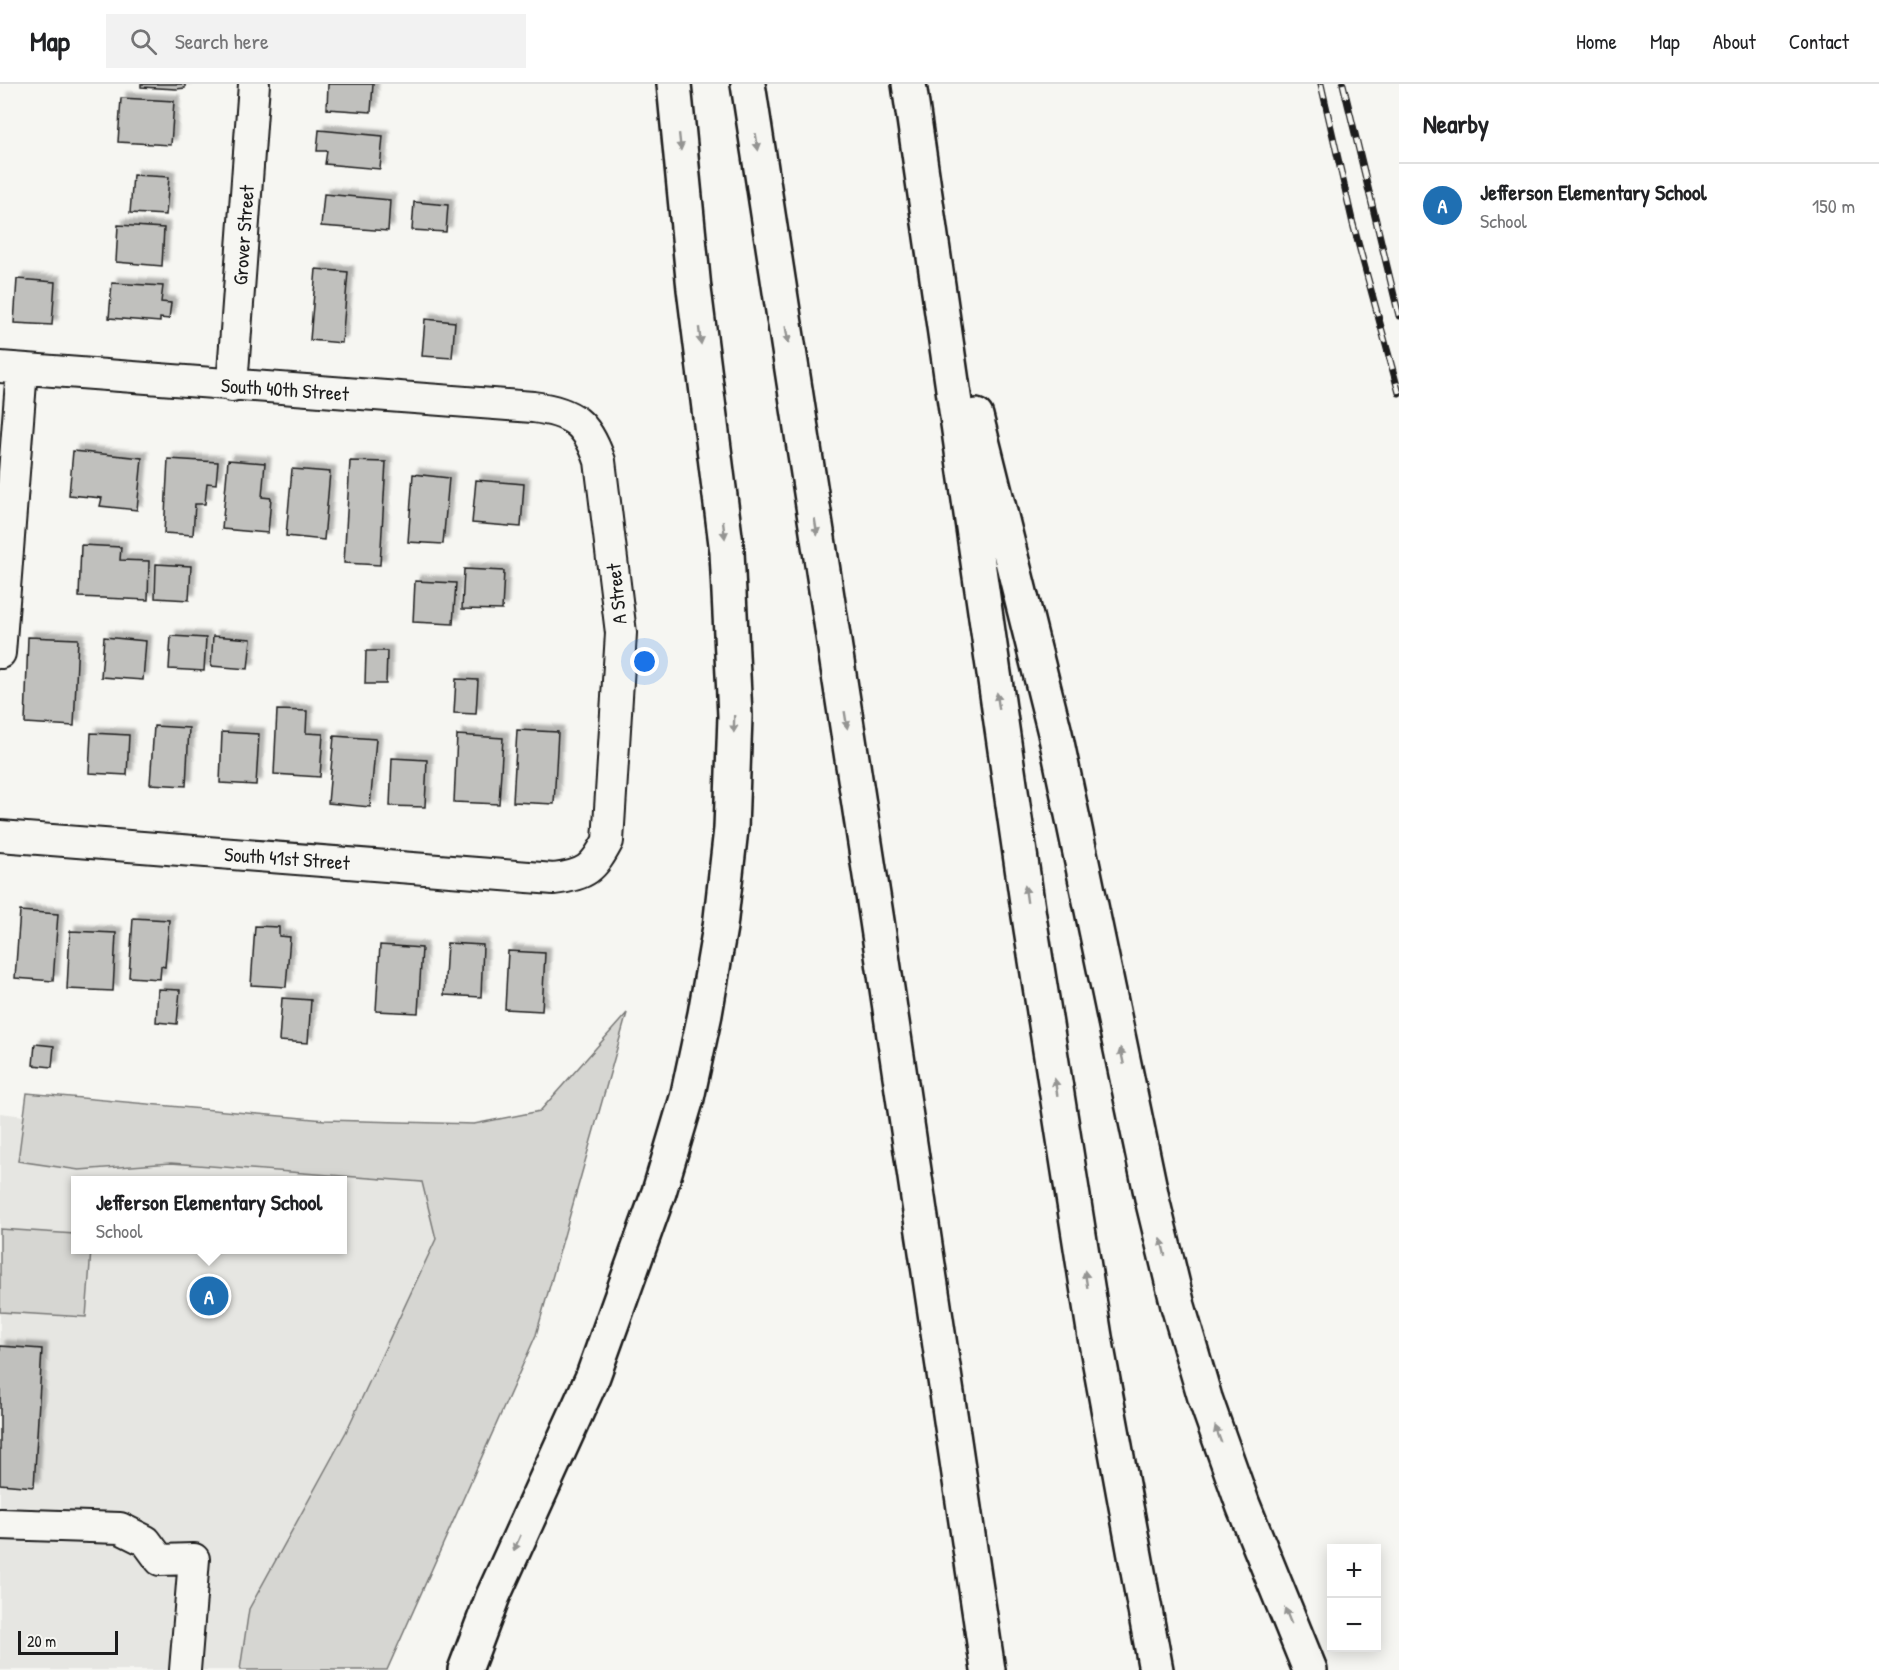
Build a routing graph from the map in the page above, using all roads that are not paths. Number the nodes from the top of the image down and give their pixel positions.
1 (254, 84) edge
2 (674, 84) edge
3 (748, 84) edge
4 (909, 84) edge
5 (932, 238) junction
6 (11, 368) edge
7 (232, 386) junction
8 (570, 415) joint
9 (0, 653) edge
10 (0, 836) edge
11 (574, 876) joint
12 (1095, 1337) junction
13 (0, 1524) edge
14 (185, 1670) edge
15 (465, 1670) edge
16 (988, 1670) edge
17 (1136, 1670) edge
18 (1156, 1670) edge
19 (1310, 1670) edge

1 - 7 street, Grover Street
2 -> 15 highway
3 -> 16 highway
4 - 5 highway
12 -> 5 highway
19 -> 5 highway
6 - 7 street, South 40th Street
6 - 9 street
7 - 8 street, South 40th Street
8 - 11 street, A Street
10 - 11 street, South 41st Street
12 - 17 highway
12 - 18 highway
13 - 14 street

